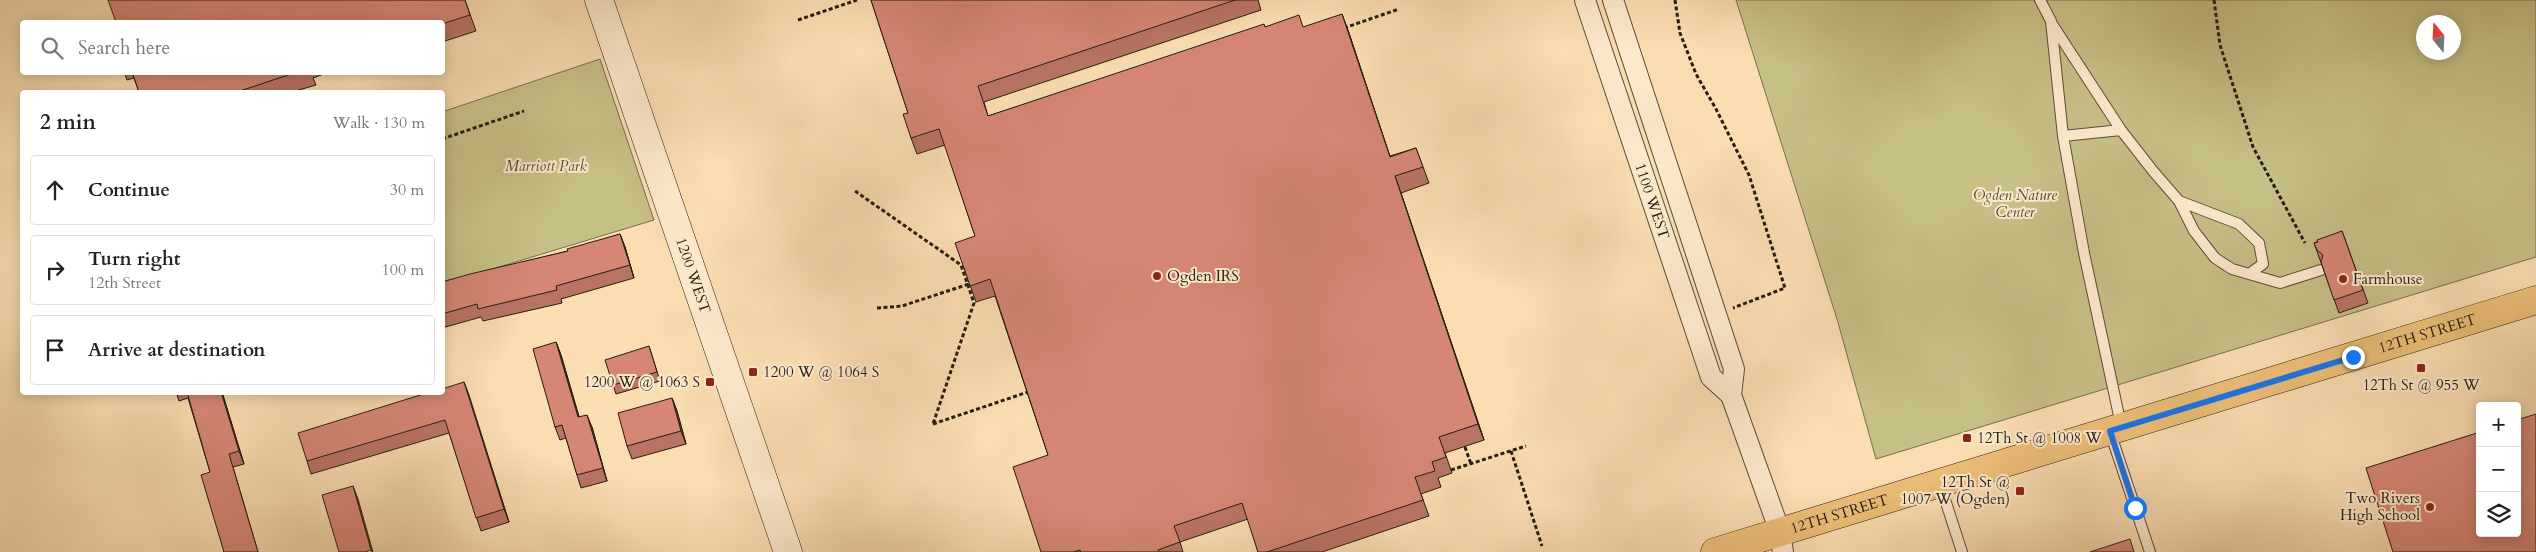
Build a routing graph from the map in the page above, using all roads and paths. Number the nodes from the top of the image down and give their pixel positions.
1 (599, 0) edge
2 (857, 0) edge
3 (1585, 0) edge
4 (1613, 0) edge
5 (1675, 0) edge
6 (2040, 0) edge
7 (2214, 0) edge
8 (1399, 9) dead end
9 (798, 20) dead end
10 (2050, 21) junction
11 (1337, 30) edge
12 (524, 111) dead end
13 (2121, 130) junction
14 (2063, 136) junction
15 (445, 138) edge
16 (855, 191) dead end
17 (2179, 201) junction
18 (2305, 244) dead end
19 (2320, 270) edge
20 (2249, 274) junction
21 (968, 284) junction
22 (2536, 300) edge
23 (877, 308) dead end
24 (1717, 318) junction
25 (1694, 328) junction
26 (1028, 392) edge
27 (1731, 395) junction
28 (2116, 429) junction
29 (1526, 446) dead end
30 (1465, 447) dead end
31 (1510, 451) junction
32 (1470, 464) junction
33 (1451, 470) dead end
34 (1940, 483) junction
35 (1781, 542) edge
36 (1542, 546) dead end
37 (788, 552) edge
38 (1716, 552) edge
39 (1962, 552) edge
40 (2150, 552) edge

1 - 37 street, 1200 WEST
2 - 9 path
3 - 25 street, 1100 WEST
4 - 24 street, 1100 WEST
5 - 24 path
6 - 10 lane
7 - 18 path
8 - 11 path
10 - 13 lane
10 - 14 lane
12 - 15 path
13 - 14 lane
13 - 17 lane
14 - 28 lane
16 - 21 path
17 - 20 lane
17 - 20 lane
19 - 20 lane
21 - 23 path
21 - 26 path
22 - 28 main road, 12TH STREET
24 - 25 street
24 - 27 street, 1100 WEST
25 - 27 street, 1100 WEST
27 - 35 street, 1100 WEST
28 - 34 main road, 12TH STREET
28 - 40 lane
29 - 31 path
30 - 32 path
31 - 32 path
31 - 36 path
32 - 33 path
34 - 35 main road, 12TH STREET
34 - 39 lane
35 - 38 main road, 12TH STREET

